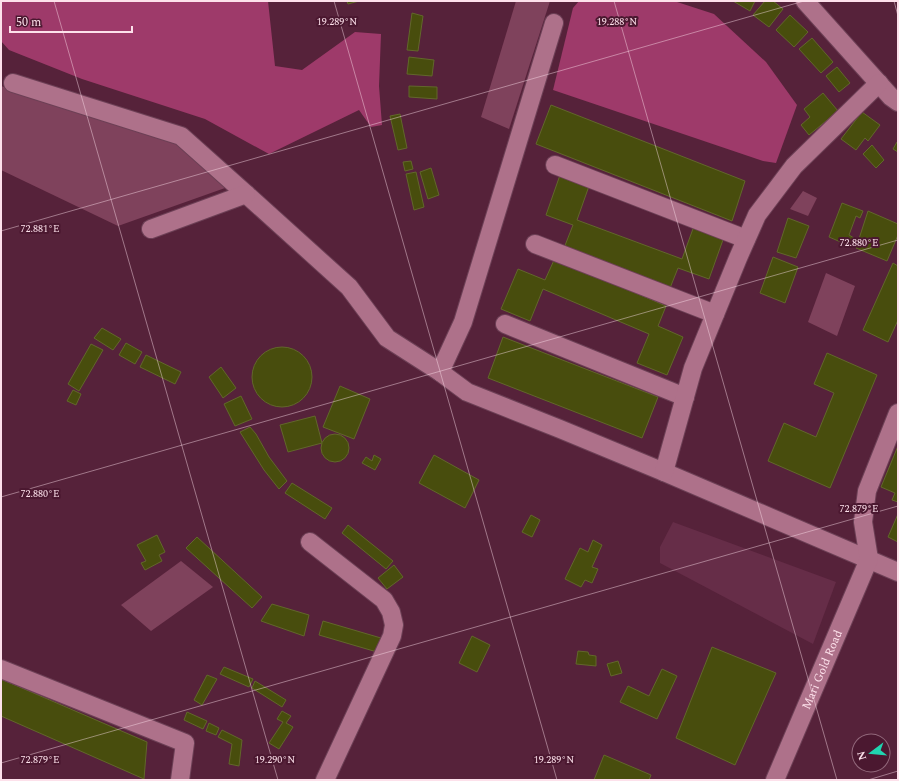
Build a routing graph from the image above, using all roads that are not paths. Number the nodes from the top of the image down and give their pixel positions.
1 (805, 1) edge
2 (554, 23) dead end
3 (14, 83) dead end
4 (878, 83) junction
5 (898, 102) edge
6 (555, 165) dead end
7 (246, 194) junction
8 (151, 229) dead end
9 (746, 239) junction
10 (535, 244) dead end
11 (715, 314) junction
12 (504, 324) dead end
13 (440, 372) junction
14 (685, 397) junction
15 (898, 413) edge
16 (664, 472) junction
17 (310, 542) dead end
18 (869, 559) junction
19 (898, 572) edge
20 (1, 669) edge
21 (180, 780) edge
22 (326, 780) edge
23 (775, 780) edge

1 - 4 street
2 - 13 street
3 - 7 street
4 - 5 street
4 - 9 street
6 - 9 street
7 - 8 street
7 - 13 street
9 - 11 street
10 - 11 street
11 - 14 street
12 - 14 street
13 - 16 street
14 - 16 street
15 - 18 street
16 - 18 street
17 - 22 street
18 - 19 street
18 - 23 street, Mari Gold Road
20 - 21 street

